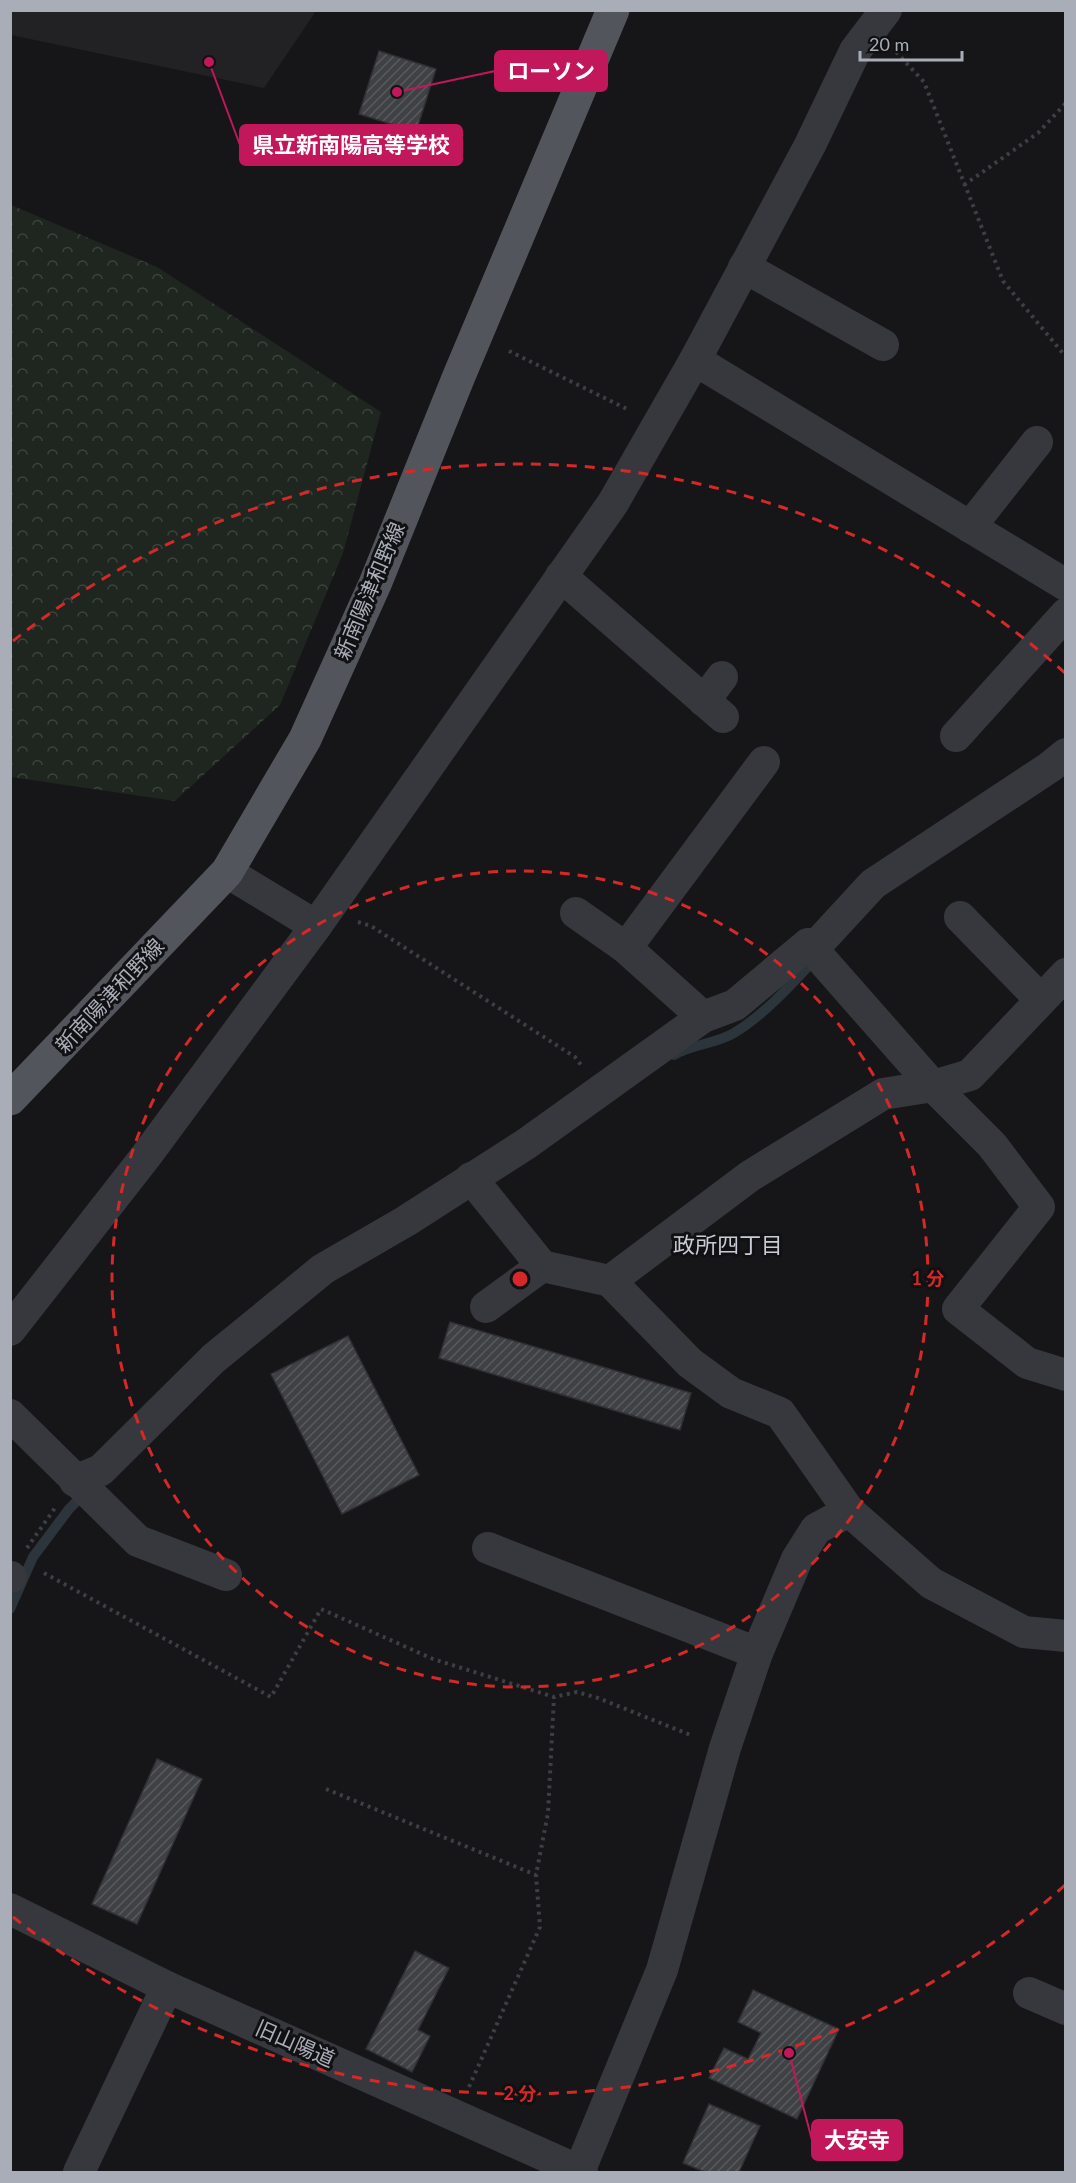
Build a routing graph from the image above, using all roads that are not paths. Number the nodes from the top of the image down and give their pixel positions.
1 (613, 10) edge
2 (880, 19) edge
3 (744, 267) junction
4 (883, 345) dead end
5 (695, 360) junction
6 (1037, 442) dead end
7 (970, 527) junction
8 (561, 576) junction
9 (1065, 585) edge
10 (1065, 614) edge
11 (716, 699) dead end
12 (956, 736) dead end
13 (1065, 754) edge
14 (764, 762) dead end
15 (227, 872) junction
16 (576, 913) dead end
17 (960, 917) dead end
18 (321, 918) junction
19 (626, 948) junction
20 (813, 949) junction
21 (1065, 974) edge
22 (1041, 1000) junction
23 (703, 1017) junction
24 (933, 1086) junction
25 (10, 1099) edge
26 (471, 1178) junction
27 (542, 1266) junction
28 (610, 1281) junction
29 (486, 1308) dead end
30 (10, 1330) edge
31 (1065, 1375) edge
32 (10, 1415) edge
33 (75, 1481) junction
34 (849, 1511) junction
35 (488, 1548) dead end
36 (226, 1575) dead end
37 (1065, 1636) edge
38 (757, 1653) junction
39 (10, 1909) edge
40 (167, 1987) junction
41 (1029, 1993) dead end
42 (1065, 2009) edge
43 (79, 2172) edge
44 (580, 2172) edge

1 - 15 main road, 新南陽津和野線
2 - 3 street
3 - 4 street
3 - 5 street
5 - 7 street
5 - 8 street
6 - 7 street
7 - 9 street
8 - 11 street
8 - 18 street
10 - 12 street
13 - 20 street
14 - 19 street
15 - 18 street
15 - 25 main road, 新南陽津和野線
16 - 19 street
17 - 22 street
18 - 30 street
19 - 23 street
20 - 23 street
20 - 24 street
21 - 22 street
22 - 24 street
23 - 26 street
24 - 28 street
24 - 31 street
26 - 27 street
26 - 33 street
27 - 28 street
27 - 29 street
28 - 34 street
32 - 33 street
33 - 36 street
34 - 37 street
34 - 38 street
35 - 38 street
38 - 44 street
39 - 40 street, 旧山陽道
40 - 43 street
40 - 44 street, 旧山陽道
41 - 42 street

